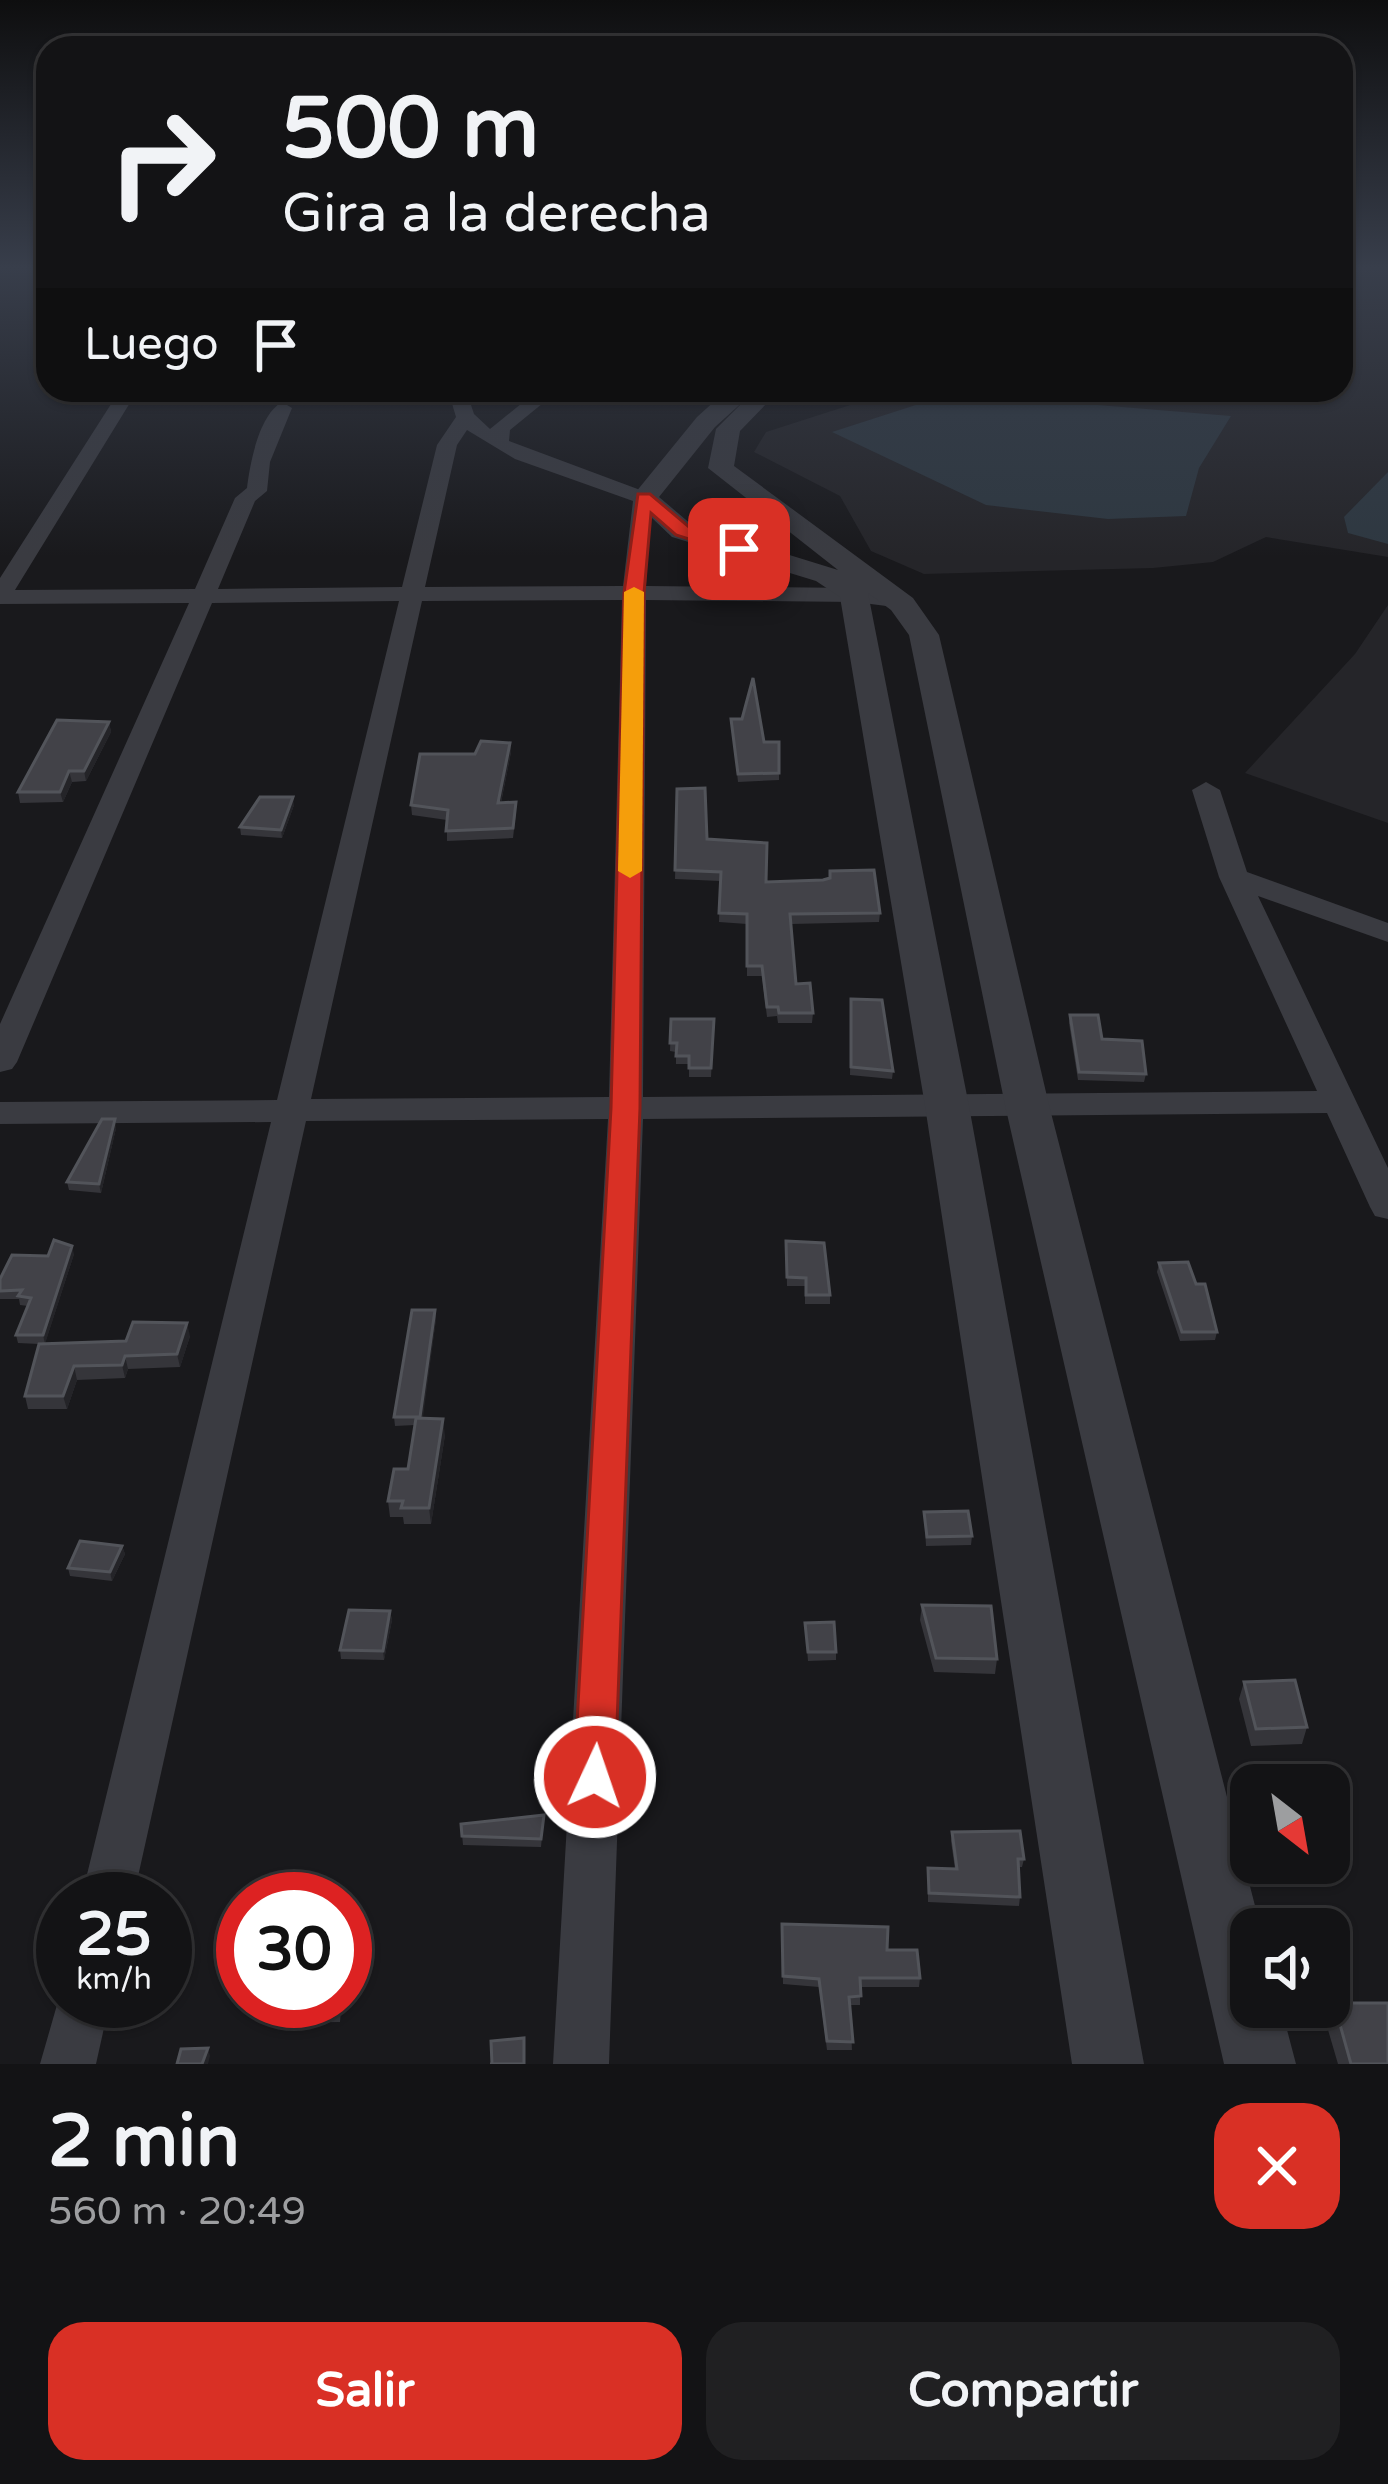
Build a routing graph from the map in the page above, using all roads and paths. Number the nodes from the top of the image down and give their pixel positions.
1 (121, 402) edge
2 (534, 402) edge
3 (728, 402) edge
4 (756, 402) edge
5 (462, 404) edge
6 (282, 408) dead end
7 (499, 442) junction
8 (644, 498) junction
9 (634, 593) junction
10 (414, 595) junction
11 (0, 596) edge
12 (203, 599) junction
13 (879, 600) junction
14 (1206, 790) dead end
15 (1234, 877) junction
16 (1388, 933) edge
17 (0, 1062) edge
18 (1342, 1102) junction
19 (947, 1106) junction
20 (1028, 1106) junction
21 (626, 1108) junction
22 (292, 1110) junction
23 (0, 1113) edge
24 (1388, 1207) edge
25 (113, 1872) edge
26 (77, 2028) edge
27 (68, 2064) edge
28 (581, 2064) edge
29 (1108, 2064) edge
30 (1260, 2064) edge

1 - 11 street
2 - 7 street
3 - 8 street
4 - 13 street
5 - 7 street
5 - 10 street
6 - 12 street
7 - 8 street
8 - 9 street
8 - 13 street
9 - 10 street
9 - 13 street
9 - 21 street
10 - 12 street
10 - 22 street
11 - 12 street
12 - 17 street
13 - 19 street
13 - 20 street
14 - 15 street
15 - 16 street
15 - 18 street
18 - 20 street
18 - 24 street
19 - 20 street
19 - 21 street
19 - 29 street
20 - 30 street
21 - 22 street
21 - 28 street
22 - 23 street
22 - 25 street
26 - 27 street

